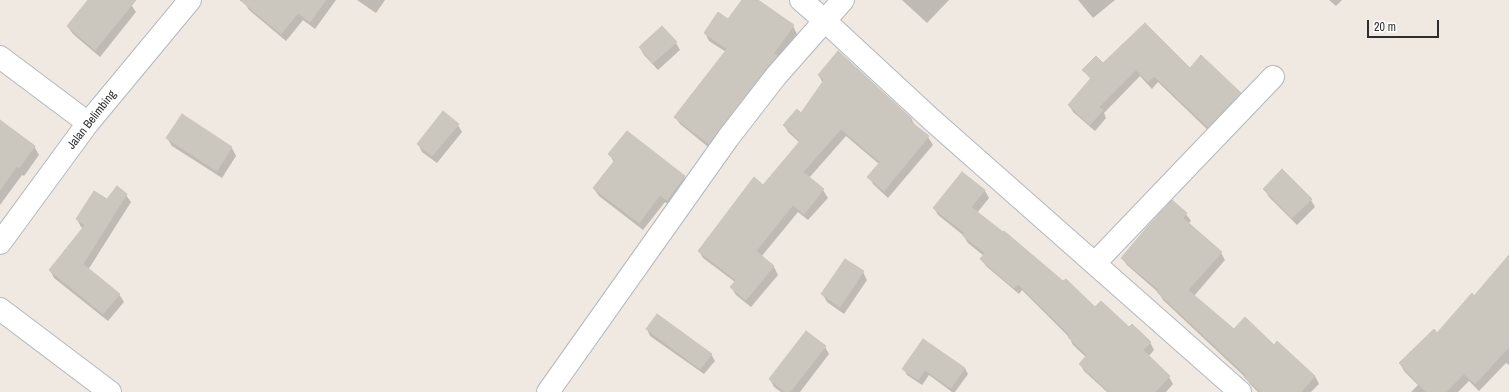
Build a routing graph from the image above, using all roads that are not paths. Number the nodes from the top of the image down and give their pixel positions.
1 (190, 0) edge
2 (801, 0) edge
3 (843, 0) edge
4 (824, 20) junction
5 (0, 57) edge
6 (1273, 77) dead end
7 (88, 123) junction
8 (0, 243) edge
9 (1095, 263) junction
10 (0, 309) edge
11 (110, 392) edge
12 (548, 392) edge
13 (1240, 392) edge

1 - 7 street, Jalan Belimbing
2 - 4 street
3 - 4 street
4 - 9 street
4 - 12 street
5 - 7 street
6 - 9 street
7 - 8 street, Jalan Belimbing
9 - 13 street
10 - 11 street

